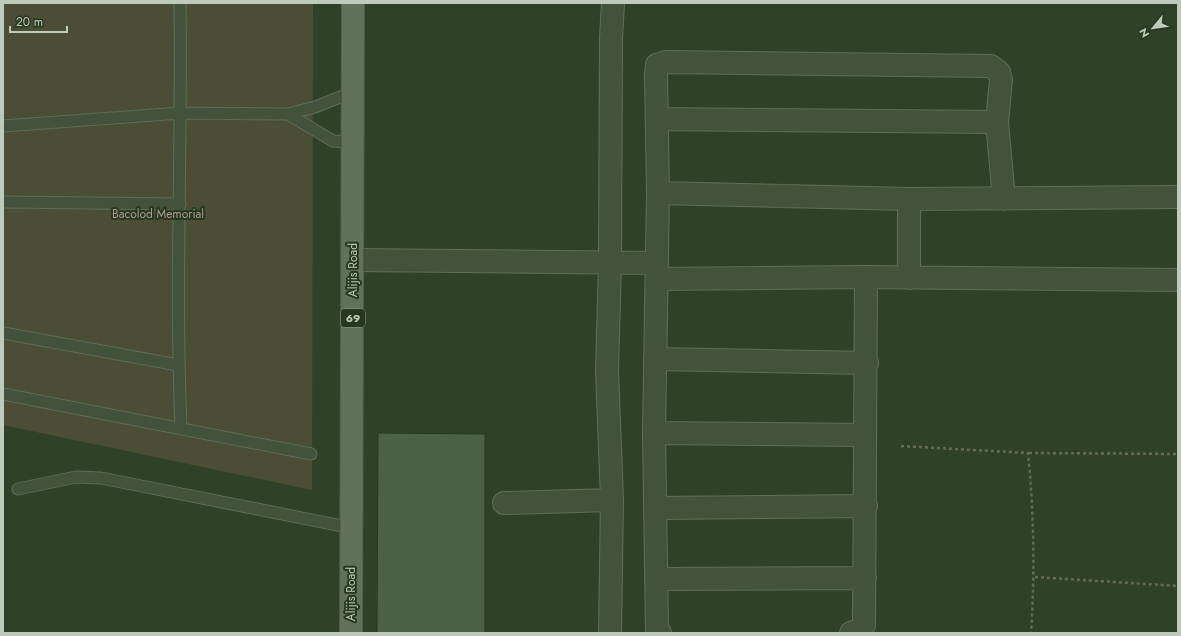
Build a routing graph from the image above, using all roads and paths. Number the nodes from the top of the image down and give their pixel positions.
1 (180, 3) edge
2 (353, 3) edge
3 (613, 3) edge
4 (353, 92) junction
5 (182, 113) junction
6 (288, 114) junction
7 (657, 119) junction
8 (997, 122) junction
9 (3, 126) edge
10 (352, 142) junction
11 (658, 194) junction
12 (1178, 197) edge
13 (909, 199) junction
14 (1004, 199) junction
15 (3, 202) edge
16 (180, 204) junction
17 (353, 260) junction
18 (610, 262) junction
19 (657, 271) junction
20 (866, 277) junction
21 (909, 278) junction
22 (1178, 280) edge
23 (3, 333) edge
24 (655, 359) junction
25 (867, 363) junction
26 (178, 365) junction
27 (3, 394) edge
28 (181, 428) junction
29 (654, 433) junction
30 (864, 435) junction
31 (901, 446) dead end
32 (1028, 453) junction
33 (310, 454) dead end
34 (1178, 454) edge
35 (18, 488) dead end
36 (612, 500) junction
37 (504, 503) dead end
38 (866, 506) junction
39 (656, 508) junction
40 (352, 528) junction
41 (1035, 577) junction
42 (864, 578) junction
43 (656, 579) junction
44 (1178, 586) edge
45 (351, 633) edge
46 (610, 633) edge
47 (660, 633) edge
48 (851, 633) edge
49 (1031, 633) edge

1 - 5 lane
2 - 4 main road, Alijis Road / 69
3 - 18 street
4 - 6 lane
4 - 10 main road, Alijis Road / 69
5 - 6 lane
5 - 9 lane
5 - 16 lane
6 - 10 lane
7 - 8 street
7 - 8 street
7 - 11 street
8 - 14 street
10 - 17 main road, Alijis Road / 69
11 - 13 street
11 - 19 street
12 - 14 street
13 - 14 street
13 - 21 street
15 - 16 lane
16 - 26 lane
17 - 18 street
17 - 40 main road, Alijis Road / 69
18 - 19 street
18 - 36 street
19 - 20 street
19 - 24 street
20 - 21 street
20 - 25 street
21 - 22 street
23 - 26 lane
24 - 25 street
24 - 29 street
25 - 30 street
26 - 28 lane
27 - 28 lane
28 - 33 lane
29 - 30 street
29 - 39 street
30 - 38 street
31 - 32 path
32 - 34 path
32 - 41 path
35 - 40 lane
36 - 37 street
36 - 46 street
38 - 39 street
38 - 42 street
39 - 43 street
40 - 45 main road, Alijis Road / 69
41 - 44 path
41 - 49 path
42 - 43 street
42 - 48 street
43 - 47 street

